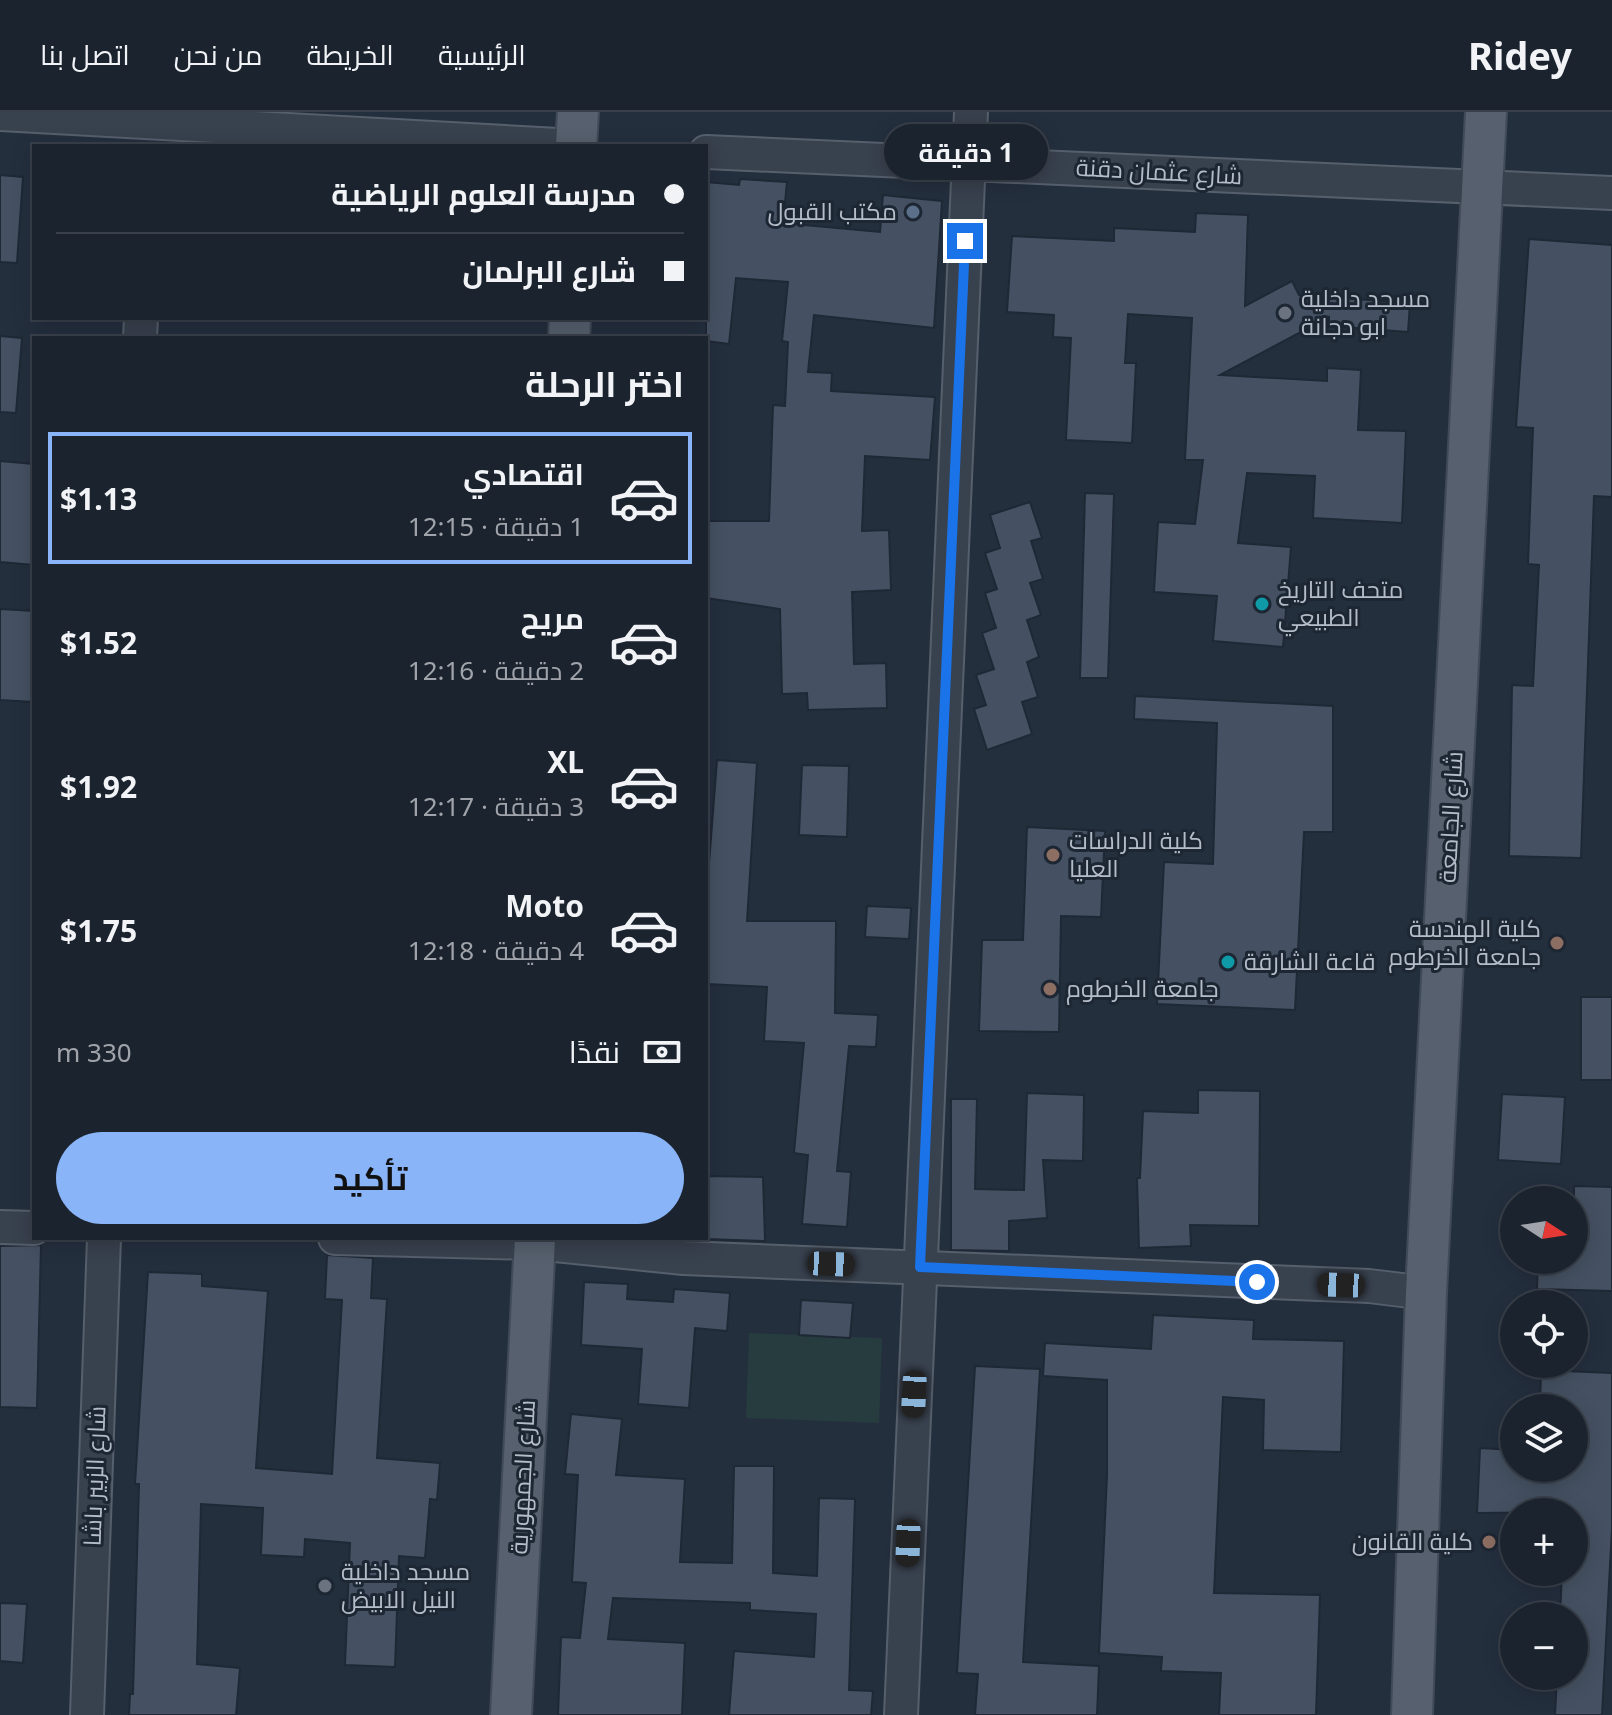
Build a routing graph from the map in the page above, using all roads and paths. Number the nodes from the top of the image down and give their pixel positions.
1 (578, 112) edge
2 (971, 112) edge
3 (1486, 112) edge
4 (0, 114) edge
5 (149, 126) edge
6 (533, 144) edge
7 (576, 144) edge
8 (708, 152) edge
9 (968, 163) junction
10 (1483, 188) junction
11 (1612, 193) edge
12 (0, 1227) edge
13 (32, 1228) edge
14 (104, 1240) edge
15 (535, 1240) edge
16 (920, 1267) junction
17 (1426, 1293) junction
18 (87, 1715) edge
19 (511, 1715) edge
20 (901, 1715) edge
21 (1412, 1715) edge

1 - 7 main road
2 - 9 street
3 - 10 main road, شارع الجامعة
4 - 5 street
5 - 6 street
8 - 9 street, شارع عثمان دقنة
9 - 10 street, شارع عثمان دقنة
9 - 16 street
10 - 11 street, شارع عثمان دقنة
10 - 17 main road, شارع الجامعة
12 - 13 street
14 - 18 street, شارع الزبير باشا
15 - 16 street
15 - 19 main road, شارع الجمهورية
16 - 17 street
16 - 20 street
17 - 21 main road, شارع الجامعة

